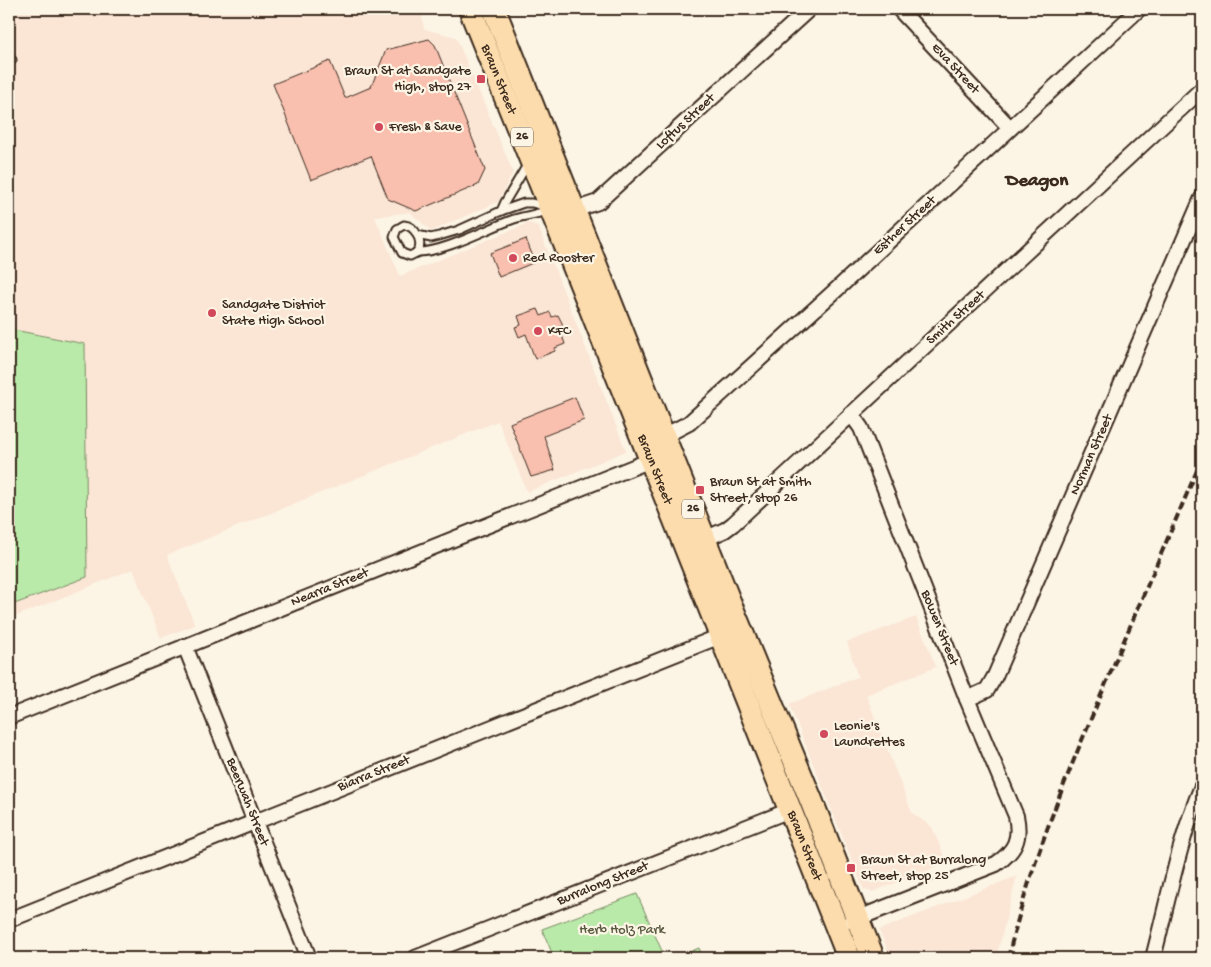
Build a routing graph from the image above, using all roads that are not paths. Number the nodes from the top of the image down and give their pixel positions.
1 (470, 9) edge
2 (494, 9) edge
3 (809, 9) edge
4 (899, 9) edge
5 (1139, 9) edge
6 (1202, 89) edge
7 (1010, 128) junction
8 (530, 155) junction
9 (1202, 198) edge
10 (551, 208) junction
11 (501, 210) junction
12 (574, 210) junction
13 (417, 235) junction
14 (418, 252) junction
15 (851, 414) junction
16 (664, 436) junction
17 (651, 460) junction
18 (705, 539) junction
19 (730, 632) junction
20 (185, 646) junction
21 (967, 699) junction
22 (9, 716) edge
23 (1202, 786) edge
24 (790, 810) junction
25 (255, 821) junction
26 (857, 919) junction
27 (9, 920) edge
28 (837, 927) junction
29 (309, 958) edge
30 (415, 958) edge
31 (849, 958) edge
32 (873, 958) edge
33 (1153, 958) edge

1 - 8 highway, Braun Street / 26
2 - 12 highway, Braun Street / 26
3 - 12 street, Loftus Street
4 - 7 street, Eva Street
5 - 7 street, Esther Street
6 - 15 street, Smith Street
7 - 16 street, Esther Street
8 - 10 highway, Braun Street / 26
8 - 11 lane
9 - 21 street, Norman Street
10 - 11 lane
10 - 12 street, Loftus Street
10 - 14 lane
10 - 17 highway, Braun Street / 26
11 - 13 lane
12 - 16 highway, Braun Street / 26
13 - 14 lane
13 - 14 lane
15 - 18 street, Smith Street
15 - 21 street, Bowen Street
16 - 18 highway, Braun Street / 26
17 - 19 highway, Braun Street / 26
17 - 20 street, Nearra Street
18 - 19 highway, Braun Street / 26
19 - 24 highway, Braun Street / 26
19 - 25 street, Biarra Street
19 - 26 highway, Braun Street / 26
20 - 22 street, Nearra Street
20 - 25 street, Beerwah Street
21 - 26 street, Bowen Street
23 - 33 street
24 - 28 highway, Braun Street / 26
24 - 30 street, Burralong Street
25 - 27 street, Biarra Street
25 - 29 street, Beerwah Street
26 - 28 street
26 - 32 highway, Braun Street / 26
28 - 31 highway, Braun Street / 26

